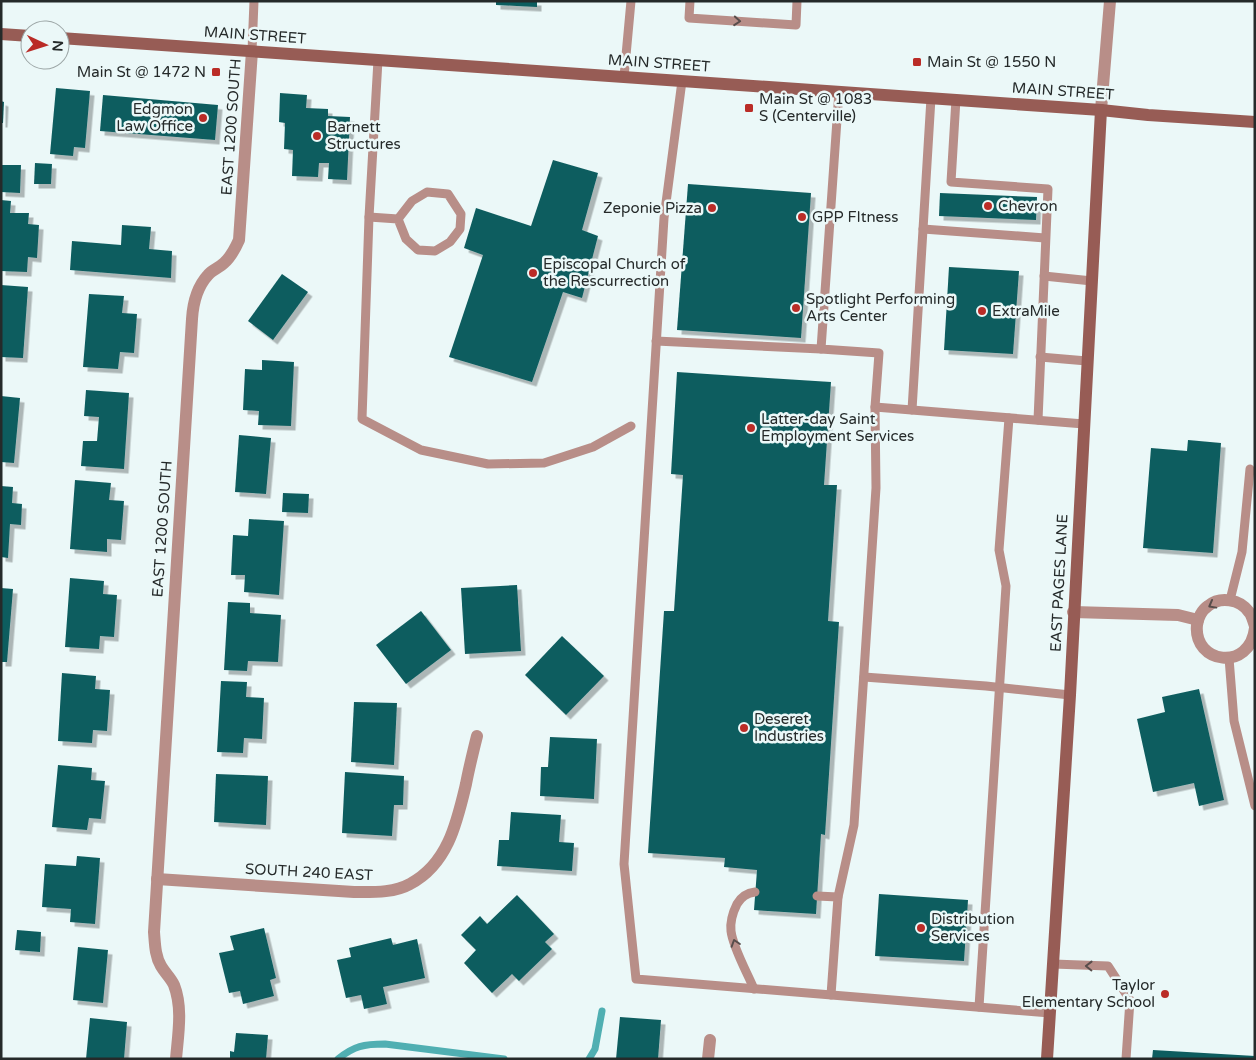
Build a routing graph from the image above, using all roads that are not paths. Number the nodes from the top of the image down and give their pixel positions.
1 (254, 1) edge
2 (631, 1) edge
3 (690, 1) edge
4 (797, 1) edge
5 (1110, 1) edge
6 (1, 34) edge
7 (20, 35) edge
8 (70, 39) edge
9 (252, 51) junction
10 (378, 60) junction
11 (624, 77) junction
12 (682, 81) junction
13 (839, 92) junction
14 (931, 98) junction
15 (956, 99) junction
16 (1102, 110) junction
17 (1255, 122) edge
18 (369, 217) junction
19 (398, 219) junction
20 (923, 229) junction
21 (1045, 238) junction
22 (1044, 276) junction
23 (1092, 281) junction
24 (656, 340) junction
25 (821, 349) junction
26 (1040, 357) junction
27 (1087, 361) junction
28 (875, 407) junction
29 (912, 410) junction
30 (1008, 418) junction
31 (1038, 420) junction
32 (1084, 424) junction
33 (631, 426) dead end
34 (1250, 469) dead end
35 (1230, 600) junction
36 (1074, 612) junction
37 (1198, 620) junction
38 (1255, 632) edge
39 (1229, 658) junction
40 (864, 677) junction
41 (1000, 688) junction
42 (1070, 695) junction
43 (477, 736) dead end
44 (1255, 806) edge
45 (157, 879) junction
46 (756, 892) dead end
47 (817, 896) dead end
48 (838, 898) junction
49 (1053, 964) junction
50 (754, 988) junction
51 (831, 995) junction
52 (979, 1007) junction
53 (1050, 1013) junction
54 (710, 1040) dead end
55 (176, 1059) edge
56 (708, 1059) edge
57 (1046, 1059) edge
58 (1126, 1059) edge

1 - 9 lane
2 - 11 lane
3 -> 4 lane
5 - 16 street
6 - 7 main road
8 - 9 main road, MAIN STREET
9 - 10 main road, MAIN STREET
9 - 45 street, EAST 1200 SOUTH
10 - 11 main road, MAIN STREET
10 - 18 lane
11 - 12 main road, MAIN STREET
12 - 13 main road, MAIN STREET
12 - 24 lane
13 - 14 main road, MAIN STREET
13 - 25 lane
14 - 15 main road, MAIN STREET
14 - 20 lane
15 - 16 main road, MAIN STREET
15 - 21 lane
16 - 17 main road, MAIN STREET
16 - 23 main road, EAST PAGES LANE
18 - 19 lane
18 - 33 lane
19 - 19 lane
20 - 21 lane
20 - 29 lane
21 - 22 lane
22 - 23 lane
22 - 26 lane
23 - 27 main road, EAST PAGES LANE
24 - 25 lane
24 - 50 lane
25 - 28 lane
26 - 27 lane
26 - 31 lane
27 - 32 main road, EAST PAGES LANE
28 - 29 lane
28 - 40 lane
29 - 30 lane
30 - 31 lane
30 - 41 lane
31 - 32 lane
32 - 36 main road, EAST PAGES LANE
34 - 35 lane
35 -> 37 street
35 - 38 street
36 - 37 street
36 - 42 main road, EAST PAGES LANE
37 - 39 street
38 - 39 street
39 - 44 lane
40 - 41 lane
40 - 48 lane
41 - 42 lane
41 - 52 lane
42 - 49 main road, EAST PAGES LANE
43 - 45 street, SOUTH 240 EAST
45 - 55 street, EAST 1200 SOUTH
50 -> 46 lane
47 - 48 lane
48 - 51 lane
49 - 53 main road, EAST PAGES LANE
58 -> 49 lane
50 - 51 lane
51 - 52 lane
52 - 53 lane
53 - 57 main road, EAST PAGES LANE
54 - 56 street

